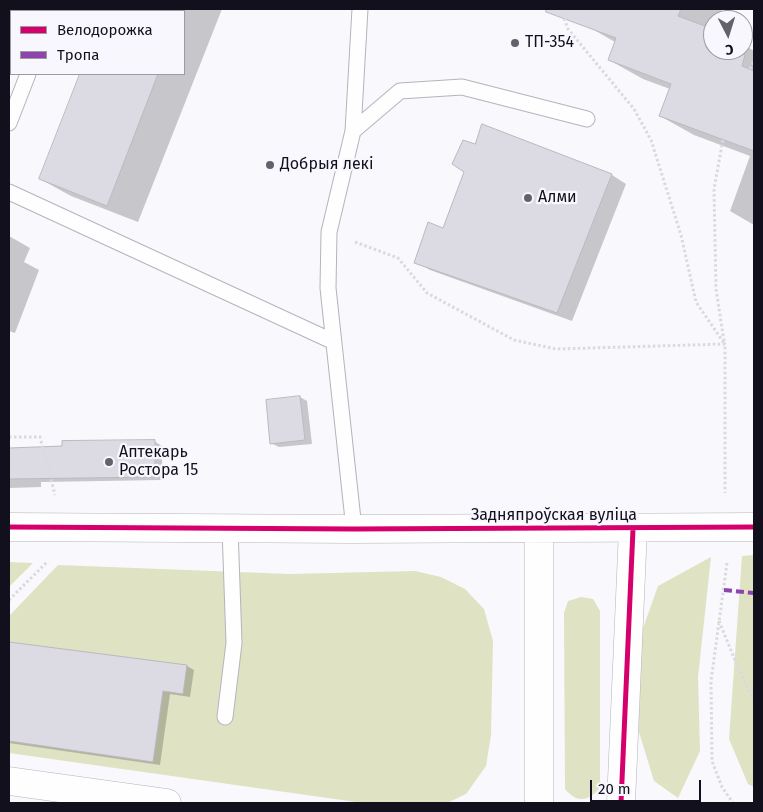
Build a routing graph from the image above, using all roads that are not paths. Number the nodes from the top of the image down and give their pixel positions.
1 (360, 9) edge
2 (28, 75) edge
3 (588, 119) dead end
4 (9, 123) edge
5 (353, 131) junction
6 (9, 192) edge
7 (332, 341) junction
8 (9, 527) edge
9 (754, 527) edge
10 (230, 528) junction
11 (354, 529) junction
12 (539, 529) junction
13 (633, 529) junction
14 (224, 717) dead end
15 (9, 781) edge
16 (167, 803) edge
17 (539, 803) edge
18 (621, 803) edge

1 - 5 lane
2 - 4 lane
3 - 5 lane
5 - 7 lane
6 - 7 lane
7 - 11 lane
8 - 10 street, Задняпроўская вуліца
9 - 13 street, Задняпроўская вуліца
10 - 11 street, Задняпроўская вуліца
10 - 14 lane
11 - 12 street, Задняпроўская вуліца
12 - 13 street, Задняпроўская вуліца
12 - 17 street
13 - 18 street
15 - 16 street

